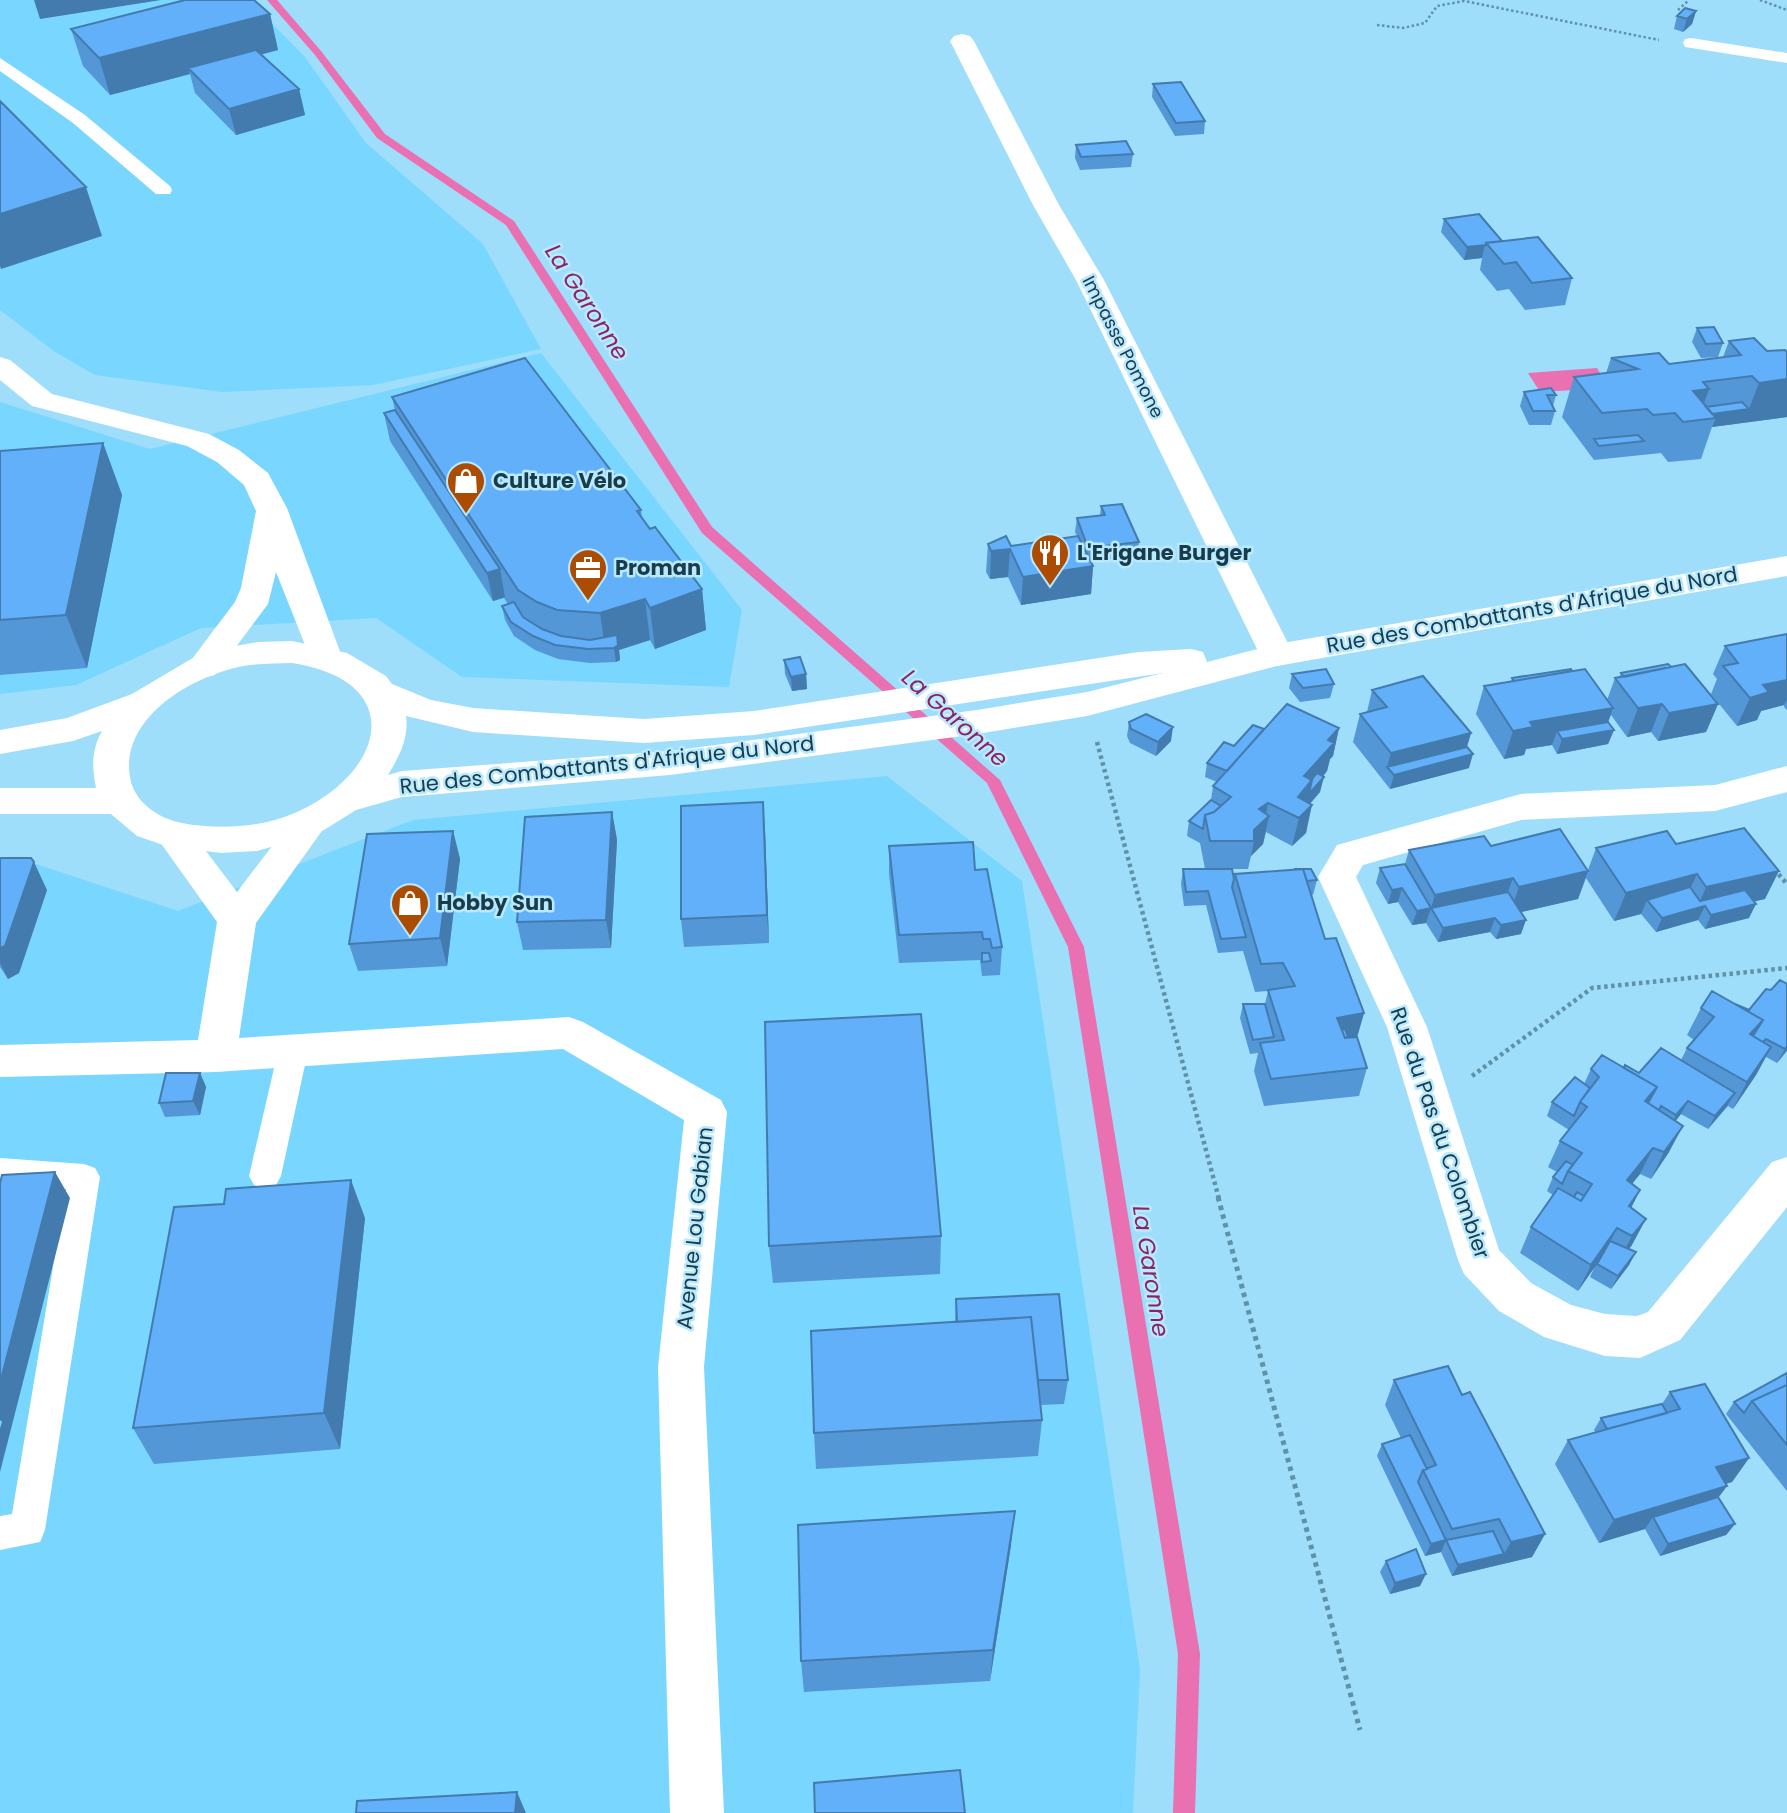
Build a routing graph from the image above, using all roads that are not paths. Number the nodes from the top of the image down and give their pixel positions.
1 (962, 41) dead end
2 (1691, 43) road end
3 (1787, 58) edge
4 (0, 64) edge
5 (163, 190) dead end
6 (0, 366) edge
7 (271, 508) junction
8 (1787, 566) edge
9 (1277, 655) junction
10 (325, 657) junction
11 (203, 667) junction
12 (378, 692) junction
13 (142, 702) junction
14 (0, 742) edge
15 (1787, 779) edge
16 (349, 799) junction
17 (0, 801) edge
18 (120, 801) junction
19 (311, 821) junction
20 (174, 835) junction
21 (237, 920) junction
22 (293, 1051) junction
23 (216, 1056) junction
24 (0, 1061) edge
25 (0, 1171) edge
26 (1787, 1175) edge
27 (265, 1177) dead end
28 (0, 1533) edge
29 (697, 1813) edge

1 - 9 street, Impasse Pomone
2 - 3 lane
4 - 5 lane
6 - 7 street
7 - 10 street
7 - 11 street
8 - 9 street, Rue des Combattants d'Afrique du Nord
9 - 12 street, Rue des Combattants d'Afrique du Nord
9 - 16 street, Rue des Combattants d'Afrique du Nord
10 - 11 street
10 - 12 street
11 - 13 street
12 - 16 street
13 - 14 street
13 - 18 street
15 - 26 street, Rue du Pas du Colombier
16 - 19 street
17 - 18 street
18 - 20 street
19 - 20 street
19 - 21 street
20 - 21 street
21 - 23 street
22 - 23 street, Avenue Lou Gabian
22 - 27 lane
22 - 29 street, Avenue Lou Gabian
23 - 24 street, Avenue Lou Gabian
25 - 28 lane

